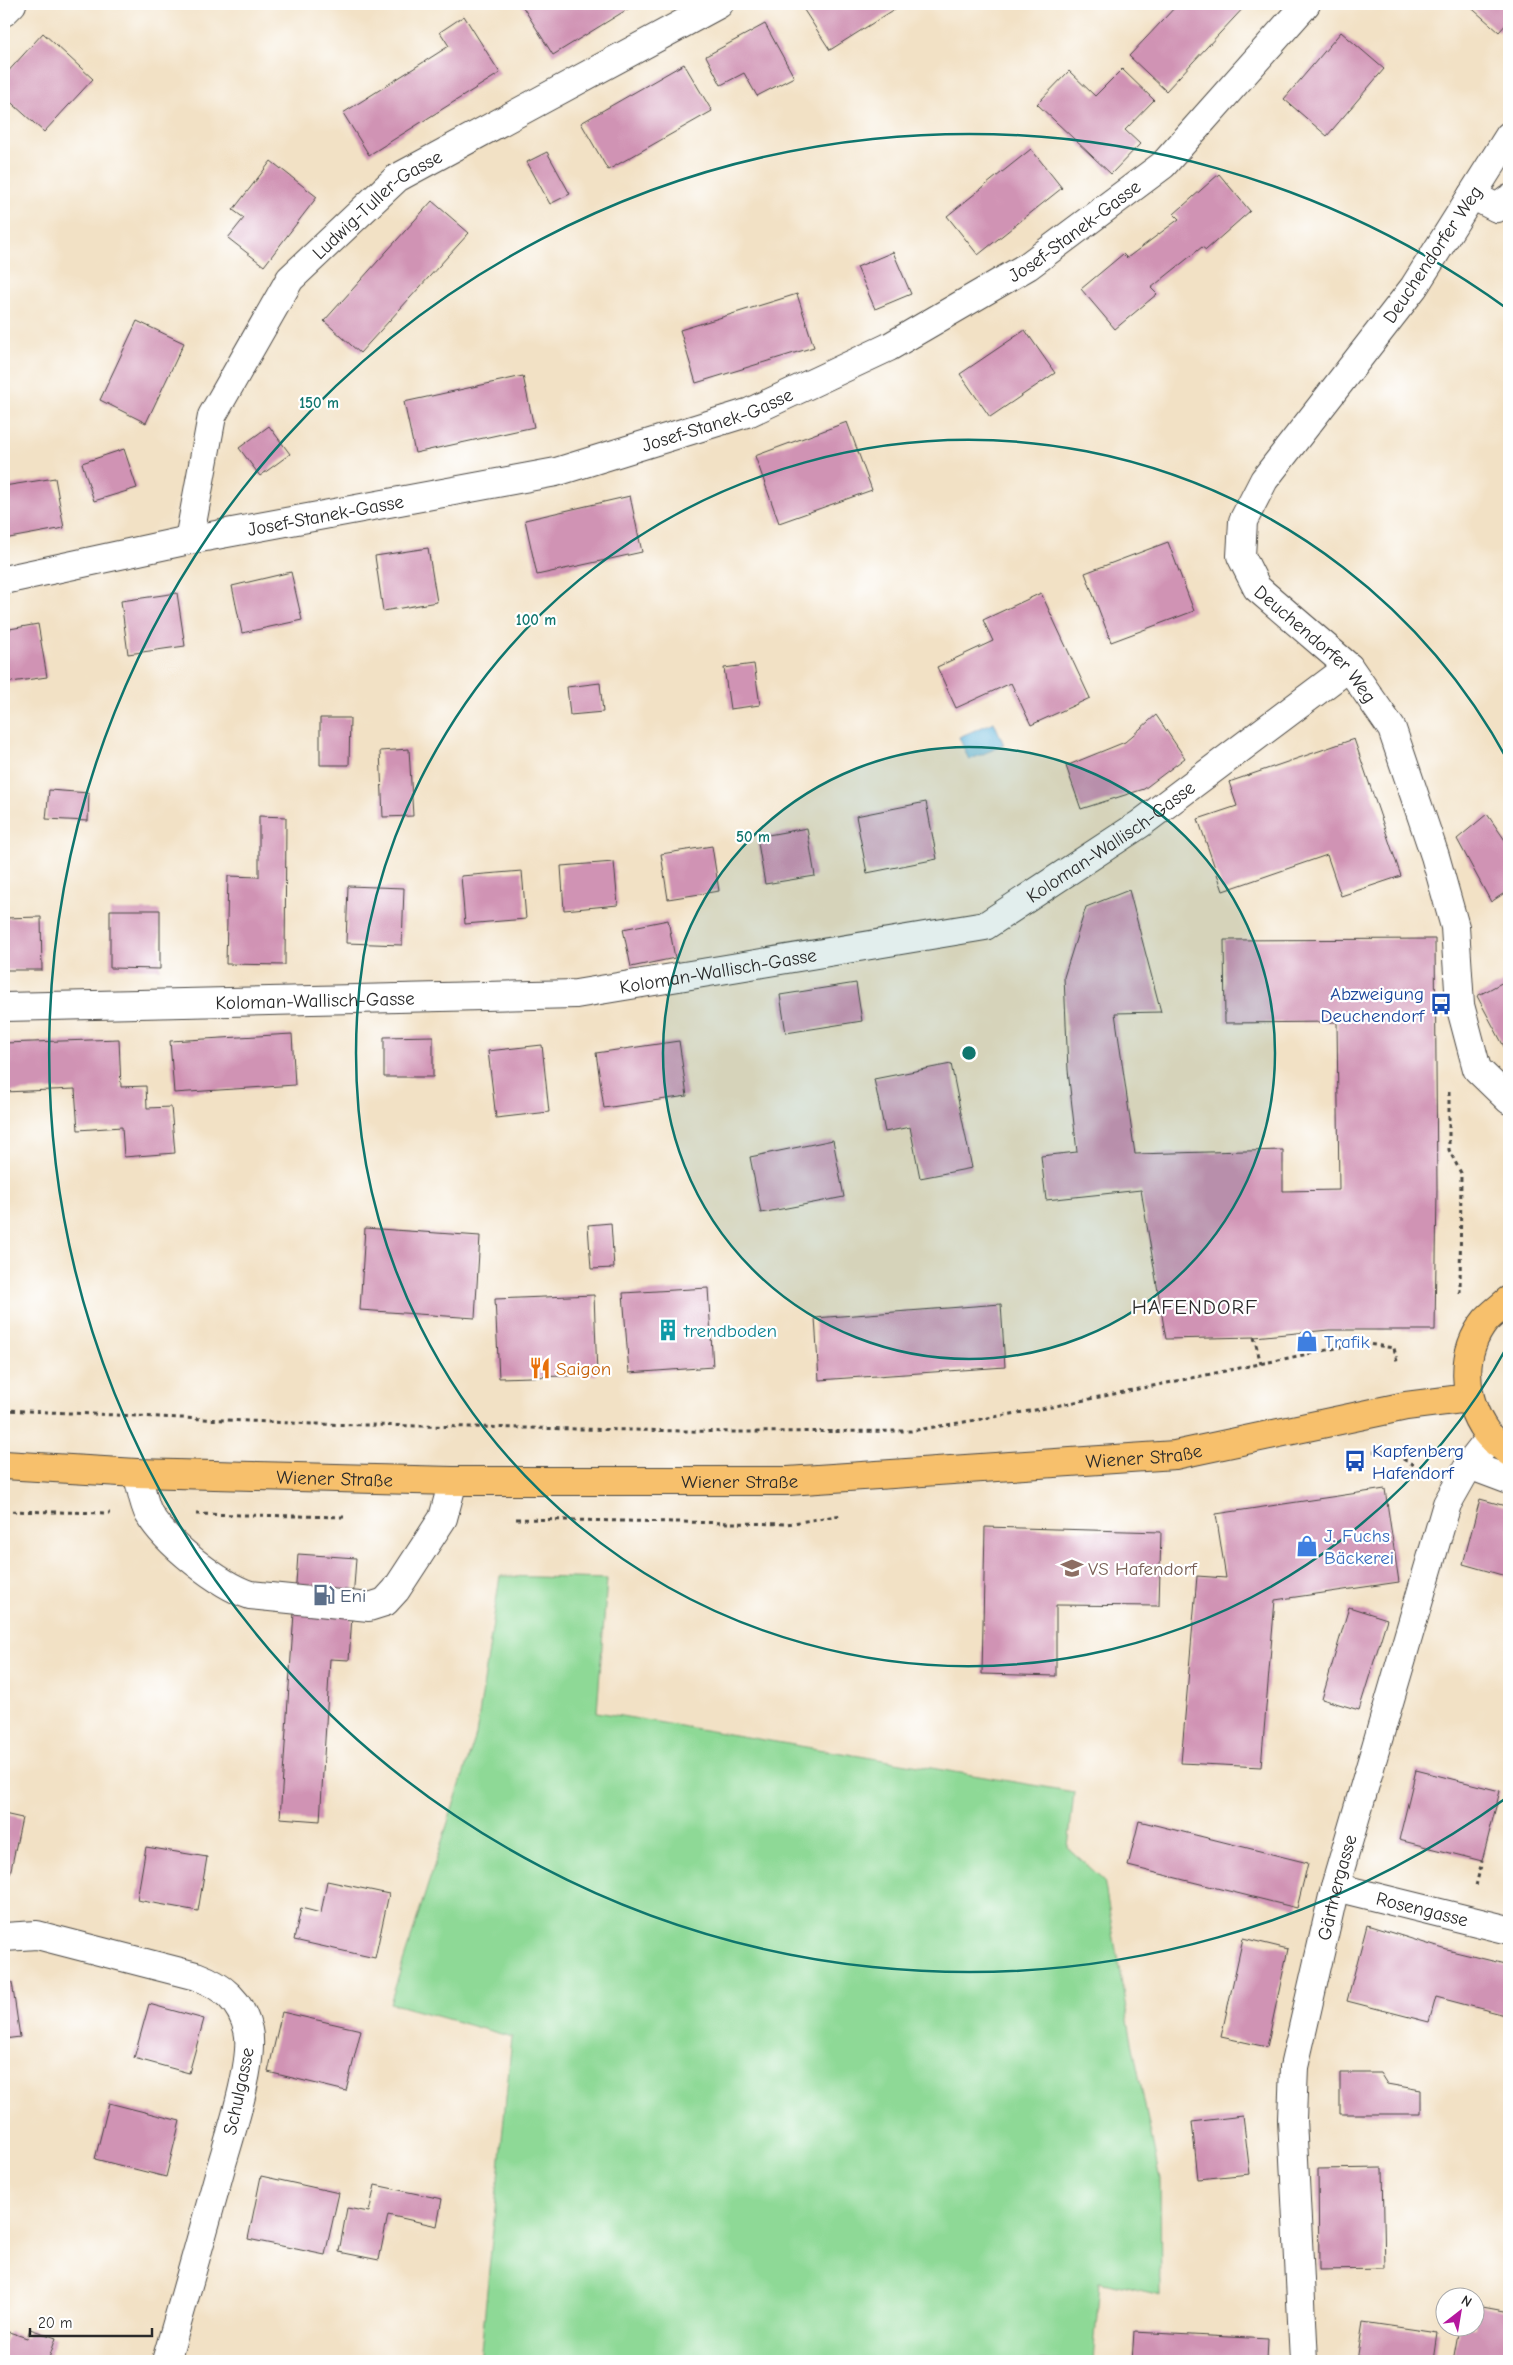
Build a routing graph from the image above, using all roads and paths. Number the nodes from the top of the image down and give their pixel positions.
1 (12, 4) edge
2 (719, 4) edge
3 (1306, 4) edge
4 (4, 12) edge
5 (1505, 144) edge
6 (1472, 196) junction
7 (1509, 199) edge
8 (189, 540) junction
9 (4, 580) edge
10 (1350, 667) junction
11 (4, 1007) edge
12 (1450, 1084) dead end
13 (1509, 1100) edge
14 (1509, 1300) edge
15 (1460, 1305) dead end
16 (1254, 1337) dead end
17 (1397, 1361) dead end
18 (1261, 1364) junction
19 (1469, 1398) junction
20 (4, 1410) edge
21 (1500, 1445) edge
22 (1469, 1464) junction
23 (4, 1465) edge
24 (137, 1473) junction
25 (1509, 1480) edge
26 (453, 1481) junction
27 (1335, 1887) junction
28 (1509, 1930) edge
29 (4, 1937) edge
30 (166, 2361) edge
31 (1304, 2361) edge

1 - 4 street
2 - 8 street, Ludwig-Tuller-Gasse
3 - 8 street, Josef-Stanek-Gasse
5 - 6 street, Deuchendorfer Weg
6 - 7 street
6 - 10 street, Deuchendorfer Weg
8 - 9 street, Josef-Stanek-Gasse
10 - 11 street, Koloman-Wallisch-Gasse
10 - 13 street, Deuchendorfer Weg
12 - 15 path
14 - 19 main road
16 - 18 path
17 - 18 path
18 - 20 path
19 - 21 main road
19 - 26 main road, Wiener Straße
21 - 22 street, Gärtnergasse
22 - 25 street
22 - 27 street, Gärtnergasse
23 - 24 main road, Wiener Straße
24 - 26 main road, Wiener Straße
24 - 26 street
27 - 28 street, Rosengasse
27 - 31 street, Gärtnergasse
29 - 30 street, Schulgasse

